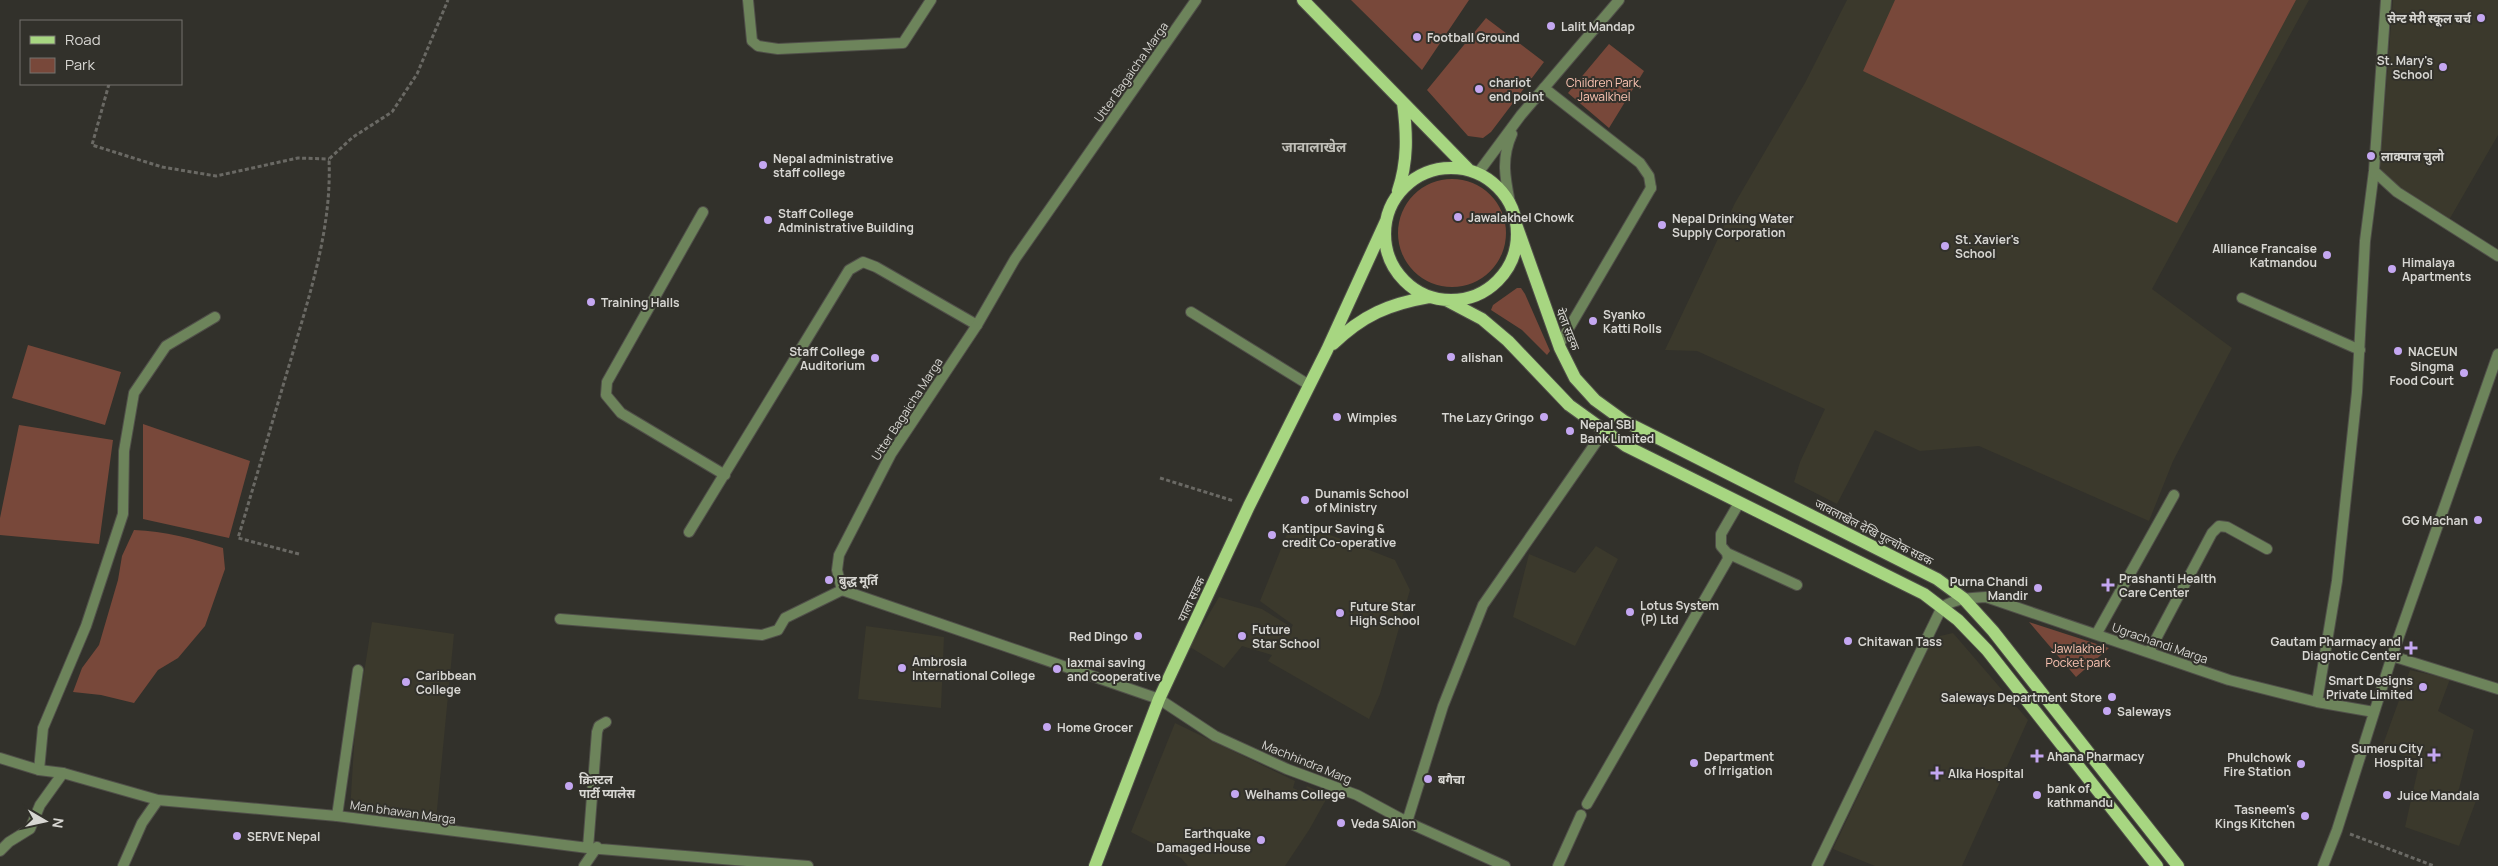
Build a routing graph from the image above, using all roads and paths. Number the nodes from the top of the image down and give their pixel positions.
1 (448, 0) edge
2 (748, 0) edge
3 (931, 0) edge
4 (1196, 0) edge
5 (1303, 0) edge
6 (1619, 0) edge
7 (2386, 0) edge
8 (109, 85) edge
9 (1544, 88) junction
10 (1402, 103) junction
11 (1521, 115) junction
12 (329, 159) junction
13 (1473, 171) junction
14 (2374, 171) junction
15 (1396, 197) junction
16 (1510, 203) junction
17 (704, 212) dead end
18 (1386, 221) junction
19 (1517, 227) junction
20 (2498, 256) edge
21 (1429, 297) junction
22 (2242, 298) dead end
23 (1446, 300) junction
24 (1191, 312) dead end
25 (215, 317) dead end
26 (977, 325) junction
27 (1559, 345) junction
28 (1327, 350) junction
29 (2360, 350) junction
30 (2498, 354) edge
31 (1309, 386) junction
32 (1624, 421) joint
33 (1604, 431) junction
34 (725, 475) junction
35 (1160, 478) dead end
36 (2174, 494) dead end
37 (1739, 503) junction
38 (1249, 506) junction
39 (689, 532) dead end
40 (2267, 549) dead end
41 (1727, 552) junction
42 (299, 554) dead end
43 (1797, 585) dead end
44 (842, 590) junction
45 (1963, 598) junction
46 (1942, 607) junction
47 (560, 619) dead end
48 (2097, 634) junction
49 (2149, 652) junction
50 (2392, 656) junction
51 (358, 670) dead end
52 (2498, 689) edge
53 (1160, 699) junction
54 (2317, 702) junction
55 (2374, 712) junction
56 (606, 722) dead end
57 (0, 758) edge
58 (39, 770) junction
59 (63, 773) junction
60 (158, 800) junction
61 (1587, 804) dead end
62 (1581, 815) dead end
63 (337, 816) junction
64 (1407, 822) junction
65 (2338, 830) junction
66 (593, 848) junction
67 (0, 851) edge
68 (123, 866) edge
69 (584, 866) edge
70 (808, 866) edge
71 (1095, 866) edge
72 (1505, 866) edge
73 (1558, 866) edge
74 (1818, 866) edge
75 (2158, 866) edge
76 (2178, 866) edge
77 (2323, 866) edge
78 (2434, 866) edge

1 - 12 path
2 - 3 street
4 - 26 street, Utter Bagaicha Marga
5 - 10 main road
6 - 9 street
7 - 14 street
8 - 12 path
9 - 11 street
9 - 27 street
10 - 13 main road
10 - 15 main road
11 - 13 street
11 - 16 street
12 - 42 path
13 - 15 main road
13 - 16 main road
14 - 20 street
14 - 29 street
15 - 18 main road
16 - 19 main road
17 - 34 street
18 - 21 main road
18 - 28 main road, याला सडक
19 - 23 main road
19 - 27 main road, येला सडक
21 - 23 main road
21 - 28 main road
22 - 29 street
23 - 33 main road
24 - 31 street
25 - 58 street
26 - 34 street
26 - 44 street, Utter Bagaicha Marga
27 - 32 main road, येला सडक
28 - 31 main road, याला सडक
29 - 54 street
30 - 50 street
31 - 38 main road, याला सडक
32 - 45 main road, जावलाखेल देखि पुल्चोक सडक
33 - 37 main road
33 - 64 street
34 - 39 street
35 - 38 path
36 - 48 street
37 - 41 street
37 - 46 main road
38 - 53 main road, याला सडक
40 - 49 street
41 - 43 street
41 - 61 street
44 - 47 street
44 - 53 street
45 - 46 street, Ugrachandi Marga
45 - 48 street, Ugrachandi Marga
45 - 76 main road, जावलाखेल देखि पुल्चोक सडक
46 - 74 street
46 - 75 main road
48 - 49 street, Ugrachandi Marga
49 - 54 street, Ugrachandi Marga
50 - 52 street
50 - 55 street
51 - 63 street
53 - 64 street, Machhindra Marg
53 - 71 main road, याला सडक
54 - 55 street, Ugrachandi Marga
55 - 65 street
56 - 66 street
57 - 58 street, Man bhawan Marga
58 - 59 street, Man bhawan Marga
59 - 60 street, Man bhawan Marga
59 - 67 street
60 - 63 street, Man bhawan Marga
60 - 68 street
62 - 73 street
63 - 66 street, Man bhawan Marga
64 - 72 street, Machhindra Marg
65 - 77 street
65 - 78 path
66 - 69 street
66 - 70 street, Man bhawan Marga

